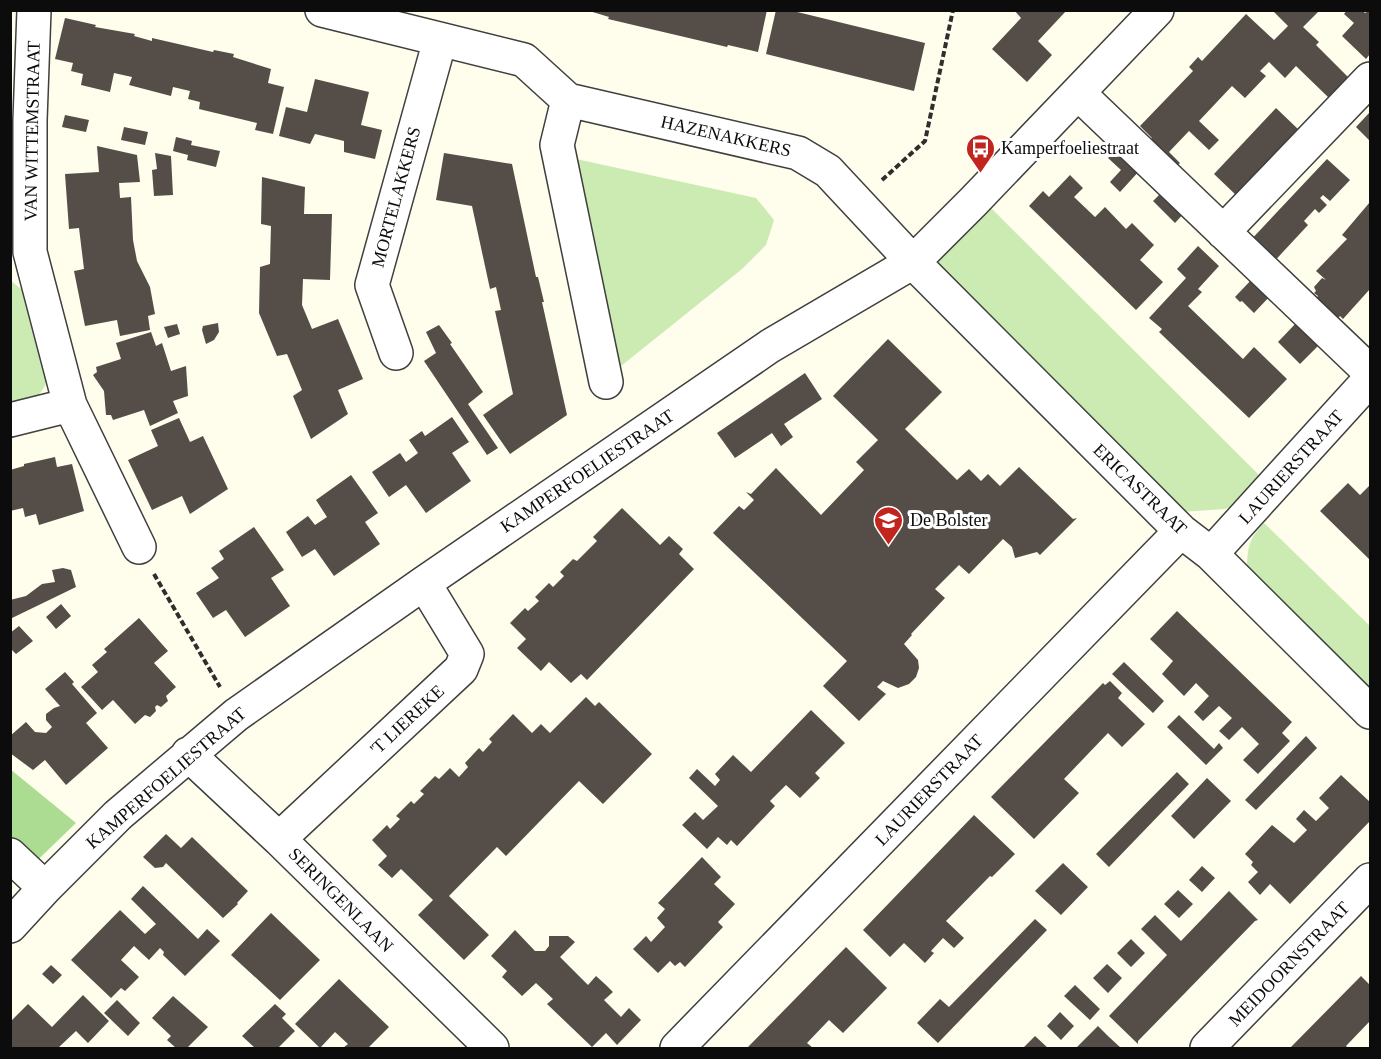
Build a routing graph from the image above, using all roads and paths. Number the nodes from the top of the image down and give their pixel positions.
1 (34, 10) edge
2 (322, 10) edge
3 (953, 10) edge
4 (1156, 10) edge
5 (440, 40) junction
6 (1371, 79) edge
7 (1078, 93) junction
8 (568, 100) junction
9 (857, 202) junction
10 (1224, 232) junction
11 (20, 254) edge
12 (913, 262) junction
13 (396, 353) dead end
14 (1371, 372) edge
15 (1371, 379) edge
16 (606, 382) dead end
17 (70, 405) junction
18 (10, 420) edge
19 (1181, 531) junction
20 (139, 547) joint
21 (1211, 554) junction
22 (423, 583) junction
23 (1371, 712) edge
24 (236, 715) junction
25 (188, 754) junction
26 (279, 839) junction
27 (10, 855) edge
28 (1371, 880) edge
29 (45, 888) junction
30 (10, 926) edge
31 (492, 1048) edge
32 (677, 1048) edge
33 (1207, 1048) edge

1 - 11 street, VAN WITTEMSTRAAT
2 - 5 street, HAZENAKKERS
3 - 9 path
4 - 7 street, KAMPERFOELIESTRAAT
5 - 8 street, HAZENAKKERS
5 - 13 street, MORTELAKKERS
6 - 10 street
7 - 10 street
7 - 12 street, KAMPERFOELIESTRAAT
8 - 9 street, HAZENAKKERS
8 - 16 street
9 - 12 street, HAZENAKKERS
10 - 14 street
11 - 17 street, VAN WITTEMSTRAAT
12 - 19 street, ERICASTRAAT
12 - 22 street, KAMPERFOELIESTRAAT
15 - 21 street, LAURIERSTRAAT
17 - 18 street
17 - 20 street, VAN WITTEMSTRAAT
19 - 21 street, ERICASTRAAT
19 - 32 street, LAURIERSTRAAT
20 - 24 path
21 - 23 street, ERICASTRAAT
22 - 24 street, KAMPERFOELIESTRAAT
22 - 26 street, 'T LIEREKE
24 - 25 street, KAMPERFOELIESTRAAT
25 - 26 street, SERINGENLAAN
25 - 29 street, KAMPERFOELIESTRAAT
26 - 31 street, SERINGENLAAN
27 - 29 street
28 - 33 street, MEIDOORNSTRAAT
29 - 30 street, KAMPERFOELIESTRAAT

